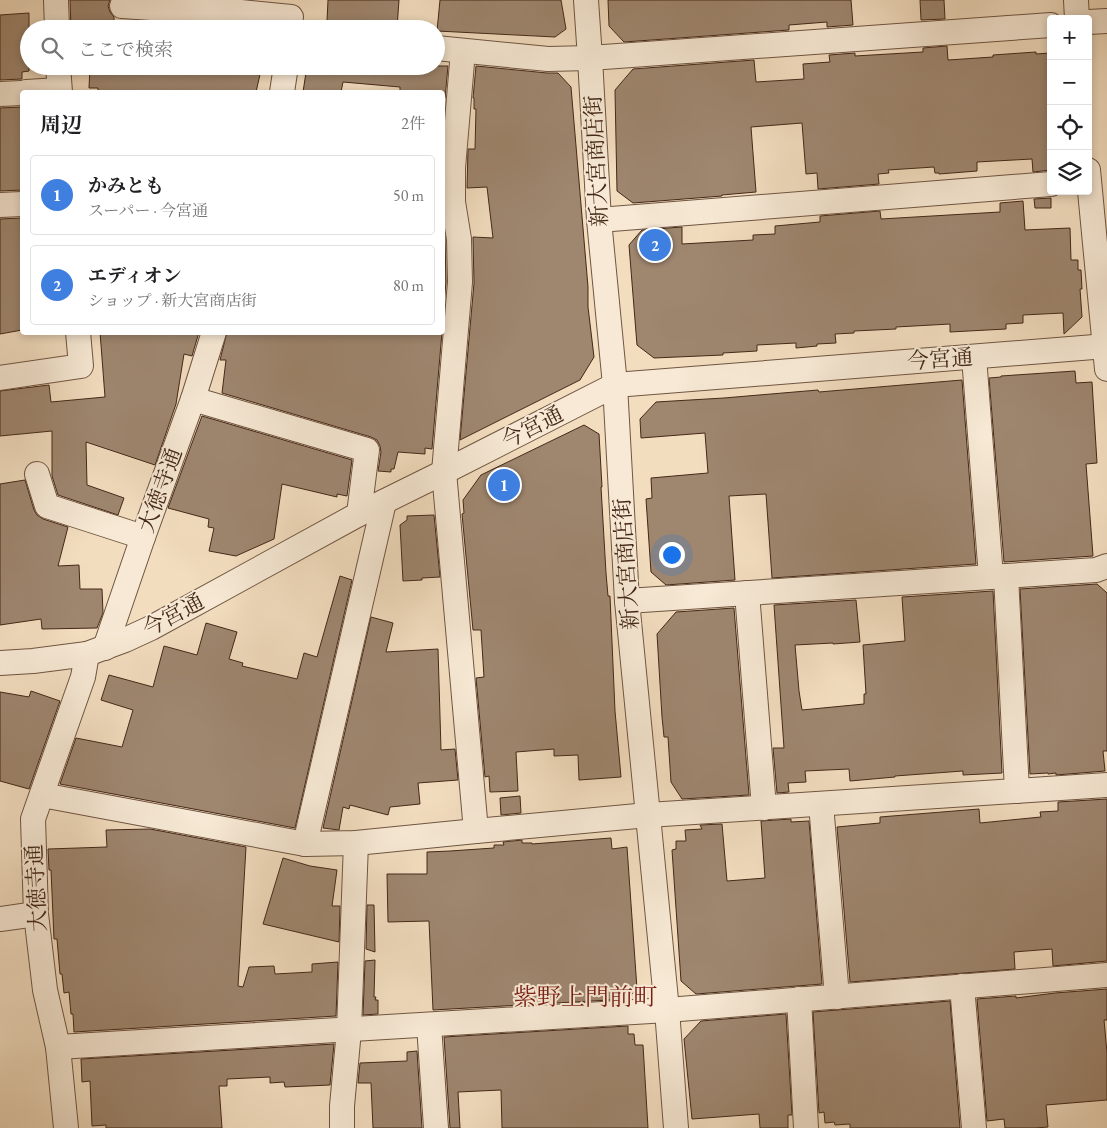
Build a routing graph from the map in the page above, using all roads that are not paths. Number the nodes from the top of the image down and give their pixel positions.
1 (56, 0) edge
2 (586, 0) edge
3 (1076, 0) edge
4 (122, 6) dead end
5 (291, 15) edge
6 (1077, 15) edge
7 (57, 20) edge
8 (1107, 21) edge
9 (1092, 22) edge
10 (1047, 25) edge
11 (445, 49) edge
12 (463, 51) junction
13 (590, 58) junction
14 (59, 75) edge
15 (285, 75) edge
16 (60, 90) edge
17 (282, 90) edge
18 (20, 93) edge
19 (0, 94) edge
20 (1093, 178) edge
21 (1047, 184) edge
22 (20, 204) edge
23 (0, 206) edge
24 (598, 220) junction
25 (78, 335) edge
26 (213, 335) edge
27 (1106, 354) edge
28 (974, 357) junction
29 (0, 378) edge
30 (615, 385) junction
31 (193, 399) junction
32 (444, 472) junction
33 (37, 474) dead end
34 (384, 502) junction
35 (359, 514) junction
36 (143, 537) junction
37 (1107, 566) edge
38 (998, 576) junction
39 (747, 593) junction
40 (627, 601) junction
41 (96, 651) junction
42 (0, 663) edge
43 (1107, 785) edge
44 (1017, 791) junction
45 (42, 795) junction
46 (821, 804) junction
47 (764, 808) junction
48 (648, 816) junction
49 (476, 831) junction
50 (356, 843) junction
51 (305, 844) junction
52 (36, 914) junction
53 (0, 920) edge
54 (1107, 975) edge
55 (962, 986) junction
56 (837, 997) junction
57 (799, 999) junction
58 (667, 1010) junction
59 (430, 1025) junction
60 (349, 1030) junction
61 (58, 1047) junction
62 (66, 1128) edge
63 (342, 1128) edge
64 (436, 1128) edge
65 (676, 1128) edge
66 (806, 1128) edge
67 (974, 1128) edge

1 - 7 street
2 - 13 street, 新大宮商店街
3 - 6 street
4 - 5 street
8 - 9 street
10 - 13 street
11 - 12 street
12 - 13 street
12 - 32 street
13 - 24 street, 新大宮商店街
14 - 16 street
15 - 17 street
18 - 19 street
20 - 27 street
21 - 24 street
22 - 23 street
24 - 30 street, 新大宮商店街
25 - 29 street
26 - 31 street, 大徳寺通
27 - 28 street, 今宮通
28 - 30 street, 今宮通
28 - 38 street
30 - 32 street, 今宮通
30 - 40 street, 新大宮商店街
31 - 35 street
31 - 36 street, 大徳寺通
32 - 34 street, 今宮通
32 - 49 street
33 - 36 street
34 - 35 street, 今宮通
34 - 51 street
35 - 41 street, 今宮通
36 - 41 street, 大徳寺通
37 - 38 street
38 - 39 street
38 - 44 street
39 - 40 street
39 - 47 street
40 - 48 street, 新大宮商店街
41 - 42 street, 今宮通
41 - 45 street, 大徳寺通
43 - 44 street
44 - 46 street
45 - 51 street
45 - 52 street, 大徳寺通
46 - 47 street
46 - 56 street
47 - 48 street
48 - 49 street
48 - 58 street, 新大宮商店街
49 - 50 street
50 - 51 street
50 - 60 street
52 - 53 street
52 - 61 street, 大徳寺通
54 - 55 street
55 - 56 street
55 - 67 street
56 - 57 street
57 - 58 street
57 - 66 street
58 - 59 street
58 - 65 street, 新大宮商店街
59 - 60 street
59 - 64 street
60 - 61 street
60 - 63 street
61 - 62 street, 大徳寺通

